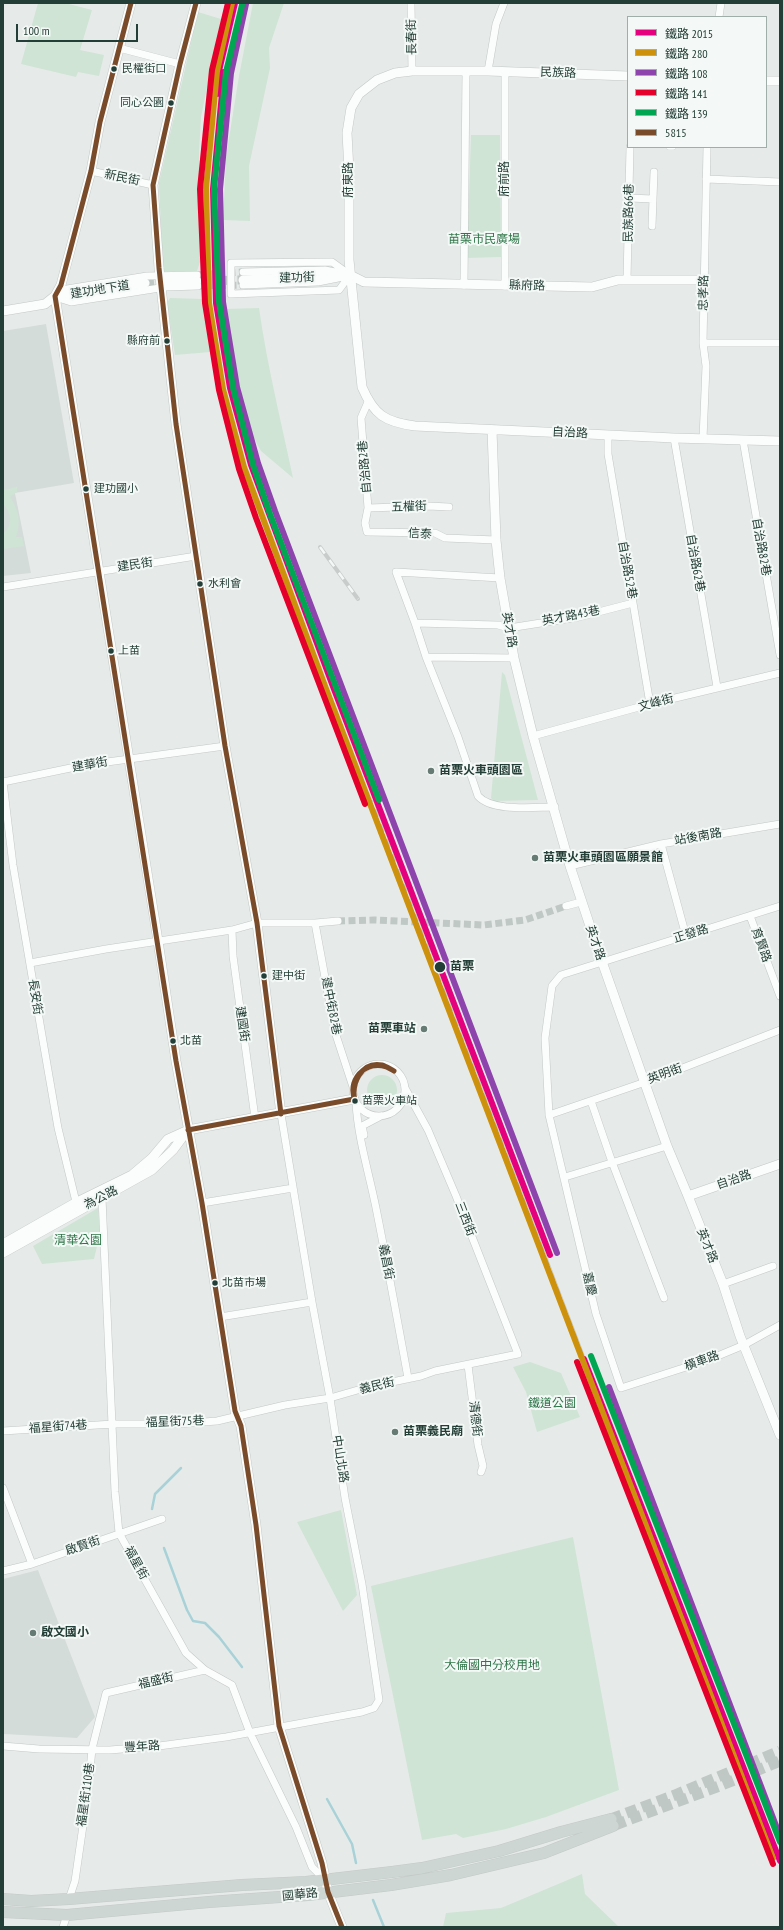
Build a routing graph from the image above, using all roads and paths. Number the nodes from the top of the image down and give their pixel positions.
1 (131, 3) edge
2 (196, 3) edge
3 (411, 3) edge
4 (504, 3) edge
5 (721, 3) edge
6 (719, 16) edge
7 (118, 48) junction
8 (180, 64) junction
9 (412, 71) junction
10 (466, 71) junction
11 (488, 71) junction
12 (505, 72) junction
13 (627, 76) edge
14 (767, 81) edge
15 (780, 81) edge
16 (630, 148) edge
17 (707, 148) edge
18 (91, 171) junction
19 (654, 172) dead end
20 (706, 178) junction
21 (780, 182) edge
22 (153, 185) junction
23 (629, 198) junction
24 (653, 199) junction
25 (652, 226) dead end
26 (350, 275) junction
27 (243, 279) tunnel mouth
28 (197, 280) tunnel mouth
29 (627, 280) junction
30 (704, 280) junction
31 (162, 281) junction
32 (144, 283) tunnel mouth
33 (464, 284) junction
34 (505, 286) junction
35 (55, 296) junction
36 (3, 311) edge
37 (703, 343) junction
38 (780, 344) edge
39 (368, 402) junction
40 (492, 430) junction
41 (608, 435) junction
42 (674, 438) junction
43 (703, 439) junction
44 (743, 440) junction
45 (780, 441) edge
46 (449, 507) dead end
47 (368, 508) junction
48 (367, 532) joint
49 (496, 540) junction
50 (196, 556) junction
51 (99, 571) junction
52 (500, 578) junction
53 (3, 587) edge
54 (633, 603) junction
55 (415, 623) junction
56 (509, 628) junction
57 (780, 654) edge
58 (426, 657) junction
59 (514, 658) junction
60 (780, 673) edge
61 (717, 687) junction
62 (650, 704) junction
63 (533, 736) junction
64 (225, 746) junction
65 (128, 759) junction
66 (3, 782) edge
67 (555, 807) junction
68 (780, 824) edge
69 (661, 844) junction
70 (570, 866) junction
71 (581, 902) junction
72 (566, 906) tunnel mouth
73 (780, 906) edge
74 (750, 916) junction
75 (338, 921) tunnel mouth
76 (257, 923) junction
77 (315, 923) junction
78 (232, 930) junction
79 (686, 936) junction
80 (158, 941) junction
81 (30, 963) junction
82 (602, 963) junction
83 (780, 996) edge
84 (780, 1030) edge
85 (645, 1082) junction
86 (353, 1088) junction
87 (405, 1088) junction
88 (355, 1101) junction
89 (591, 1101) junction
90 (281, 1114) junction
91 (549, 1115) junction
92 (381, 1116) junction
93 (255, 1118) junction
94 (188, 1130) junction
95 (362, 1146) junction
96 (667, 1146) junction
97 (612, 1162) junction
98 (780, 1164) edge
99 (565, 1177) junction
100 (293, 1188) junction
101 (101, 1195) junction
102 (688, 1196) junction
103 (202, 1203) junction
104 (77, 1206) junction
105 (3, 1244) edge
106 (3, 1253) edge
107 (773, 1266) dead end
108 (723, 1284) junction
109 (664, 1298) dead end
110 (312, 1302) junction
111 (220, 1317) junction
112 (780, 1325) edge
113 (744, 1345) junction
114 (518, 1354) joint
115 (468, 1365) junction
116 (408, 1378) junction
117 (621, 1388) joint
118 (330, 1398) junction
119 (237, 1417) junction
120 (113, 1424) junction
121 (3, 1431) edge
122 (780, 1434) edge
123 (482, 1472) dead end
124 (3, 1488) edge
125 (162, 1518) dead end
126 (119, 1533) junction
127 (32, 1564) junction
128 (3, 1572) edge
129 (205, 1670) junction
130 (106, 1693) joint
131 (279, 1726) junction
132 (250, 1733) junction
133 (3, 1746) edge
134 (92, 1749) junction
135 (325, 1880) junction
136 (328, 1892) junction
137 (69, 1898) junction
138 (3, 1899) edge
139 (3, 1912) edge
140 (67, 1915) junction
141 (63, 1927) edge
142 (342, 1927) edge

1 - 7 street
2 - 8 street
3 - 9 street, 長春街
4 - 11 street
5 - 6 street
7 - 8 street
7 - 18 street
8 - 22 street
9 - 10 street, 府東路
9 - 26 street, 府東路
10 - 11 street, 府東路
10 - 33 street
11 - 12 street, 民族路
12 - 13 street, 民族路
12 - 34 street, 府前路
14 - 15 street
16 - 23 street, 民族路66巷
17 - 20 street, 忠孝路
18 - 22 street, 新民街
18 - 35 street
19 - 24 street
20 - 21 street
20 - 30 street, 忠孝路
22 - 31 street
23 - 24 street
23 - 29 street, 民族路66巷
24 - 25 street
26 - 26 street
26 - 27 street, 建功街
26 - 33 street, 縣府路
26 - 39 street, 府東路
28 - 31 street
29 - 30 street, 縣府路
29 - 34 street, 縣府路
30 - 37 street, 忠孝路
31 - 35 street
31 - 35 street
31 - 50 street
32 - 35 street, 建功地下道
33 - 34 street, 縣府路
35 - 36 street
35 - 51 street
37 - 38 street
37 - 43 street, 忠孝路
39 - 40 street, 自治路
39 - 47 street, 自治路2巷
40 - 41 street, 自治路
40 - 49 street, 英才路
41 - 42 street, 自治路
41 - 54 street, 自治路52巷
42 - 43 street, 自治路
42 - 61 street, 自治路62巷
43 - 44 street, 自治路
44 - 45 street, 自治路
44 - 57 street, 自治路82巷
46 - 47 street, 五權街
47 - 48 street, 自治路2巷
48 - 49 street, 信泰
49 - 52 street, 英才路
50 - 51 street, 建民街
50 - 64 street
51 - 53 street, 建民街
51 - 65 street
52 - 55 street
52 - 56 street, 英才路
54 - 56 street, 英才路43巷
54 - 62 street, 自治路52巷
55 - 56 street
55 - 58 street
56 - 59 street, 英才路
58 - 59 street
58 - 67 street
59 - 63 street, 英才路
60 - 61 street, 文峰街
61 - 62 street, 文峰街
62 - 63 street, 文峰街
63 - 67 street, 英才路
64 - 65 street, 建華街
64 - 76 street
65 - 66 street, 建華街
65 - 80 street
66 - 81 street, 長安街
67 - 70 street, 英才路
68 - 69 street, 站後南路
69 - 70 street, 站後南路
69 - 79 street
70 - 71 street, 英才路
71 - 72 street
71 - 82 street, 英才路
73 - 74 street, 正發路
74 - 79 street, 正發路
74 - 83 street, 育賢路
75 - 77 street
76 - 77 street
76 - 78 street
76 - 90 street
77 - 86 street, 建中街82巷
78 - 80 street
78 - 93 street, 建國街
79 - 82 street, 正發路
80 - 81 street
80 - 94 street
81 - 104 street, 長安街
82 - 85 street, 英才路
82 - 91 street, 正發路
84 - 85 street, 英明街
85 - 89 street, 英明街
85 - 96 street, 英才路
86 - 87 street
86 - 88 street
87 - 92 street
87 - 114 street, 三西街
88 - 90 street
88 - 92 street
88 - 95 street
89 - 91 street, 英明街
89 - 97 street
90 - 93 street
90 - 100 street, 中山北路
91 - 99 street, 嘉慶
92 - 95 street
93 - 94 street
94 - 101 street, 為公路
94 - 103 street
95 - 116 street, 義昌街
96 - 97 street
96 - 102 street, 英才路
97 - 99 street
97 - 109 street
98 - 102 street, 自治路
99 - 117 street, 嘉慶
100 - 103 street
100 - 110 street, 中山北路
101 - 104 street, 為公路
101 - 120 street, 福星街
102 - 108 street, 英才路
103 - 111 street
104 - 105 street, 為公路
104 - 106 street, 為公路
107 - 108 street
108 - 113 street, 英才路
110 - 111 street
110 - 118 street, 中山北路
111 - 119 street
112 - 113 street, 橫車路
113 - 117 street, 橫車路
113 - 122 street, 英才路
114 - 115 street, 義民街
115 - 116 street, 義民街
115 - 123 street, 清德街
116 - 118 street, 義民街
118 - 119 street, 義民街
118 - 131 street, 中山北路
119 - 120 street, 福星街75巷
119 - 131 street
120 - 121 street, 福星街74巷
120 - 126 street, 福星街
124 - 127 street
125 - 126 street, 啟賢街
126 - 127 street, 啟賢街
126 - 129 street, 福星街
127 - 128 street, 啟賢街
129 - 130 street, 福盛街
129 - 132 street, 福星街
130 - 134 street, 福星街110巷
131 - 132 street, 豐年路
131 - 135 street
132 - 134 street, 豐年路
132 - 135 street, 福星街
133 - 134 street, 豐年路
134 - 137 street, 福星街110巷
135 - 136 street
135 - 136 main road, 國華路
135 - 137 main road, 國華路
136 - 140 main road, 國華路
136 - 142 street
137 - 138 main road, 國華路
137 - 140 main road
139 - 140 main road, 國華路
140 - 141 street

